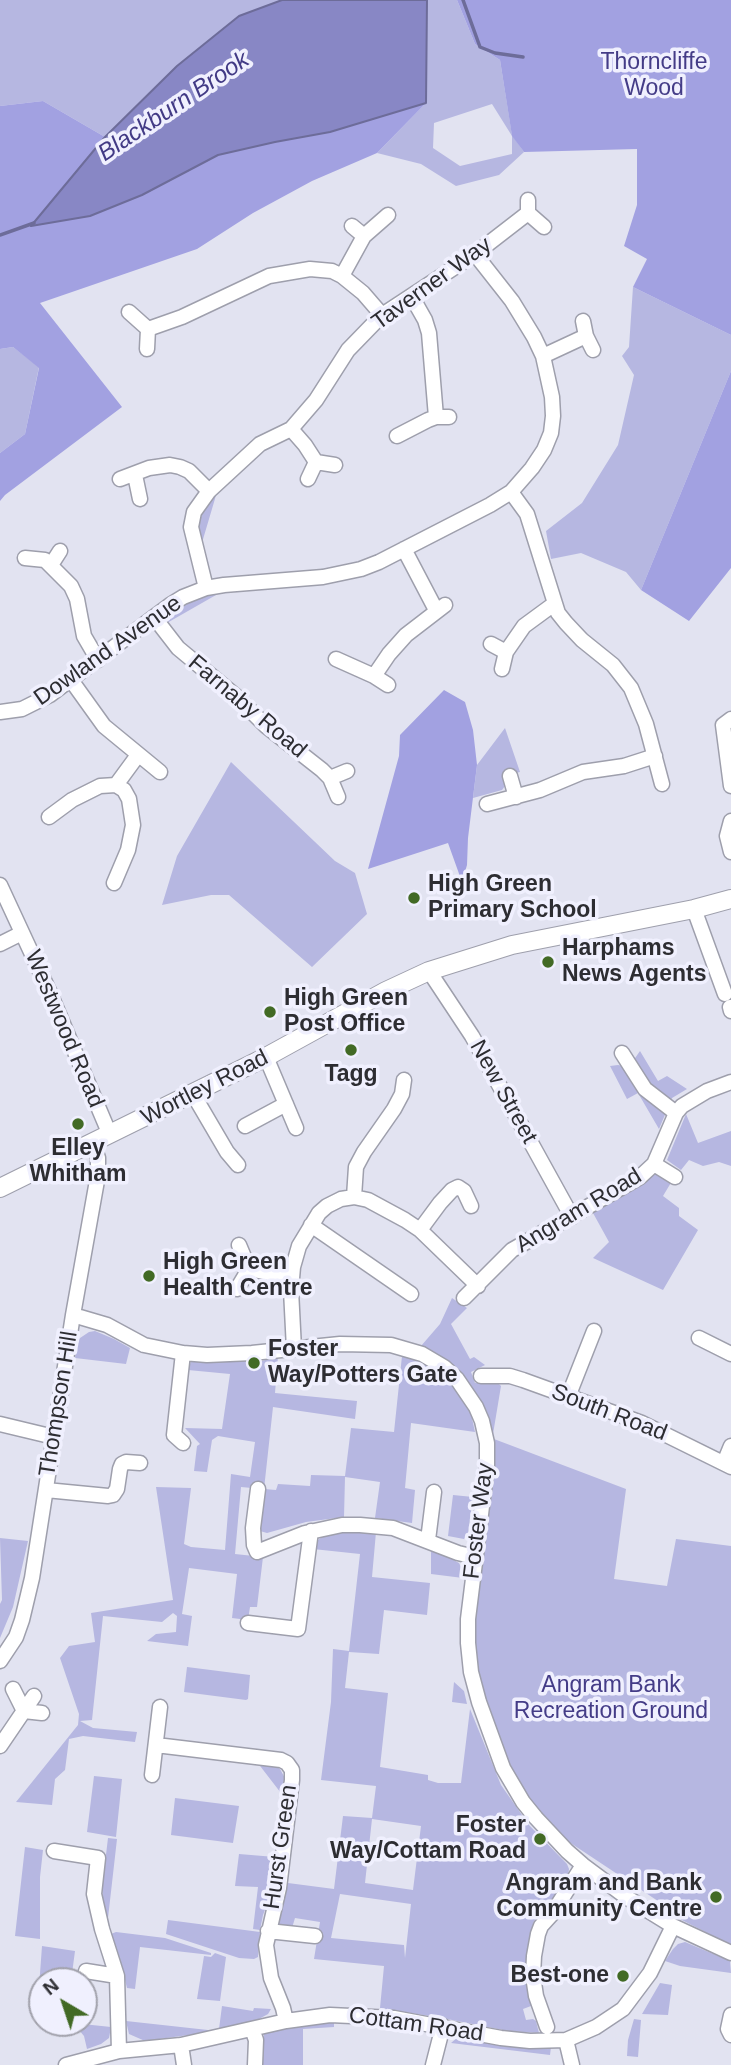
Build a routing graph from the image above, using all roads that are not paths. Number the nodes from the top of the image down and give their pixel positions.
1 (387, 215) dead end
2 (544, 227) dead end
3 (475, 254) junction
4 (342, 276) junction
5 (412, 297) junction
6 (129, 312) dead end
7 (382, 315) junction
8 (583, 321) dead end
9 (148, 329) junction
10 (586, 336) junction
11 (147, 349) dead end
12 (593, 350) dead end
13 (543, 356) junction
14 (291, 429) junction
15 (397, 436) dead end
16 (316, 462) junction
17 (335, 464) dead end
18 (135, 475) junction
19 (120, 479) dead end
20 (308, 479) dead end
21 (209, 491) junction
22 (511, 492) junction
23 (140, 499) dead end
24 (404, 549) junction
25 (60, 551) dead end
26 (25, 558) dead end
27 (51, 565) junction
28 (206, 588) junction
29 (554, 604) junction
30 (154, 617) junction
31 (491, 644) dead end
32 (506, 652) junction
33 (336, 659) dead end
34 (98, 660) junction
35 (502, 669) dead end
36 (374, 676) junction
37 (71, 680) junction
38 (388, 684) dead end
39 (0, 712) edge
40 (731, 719) edge
41 (138, 755) junction
42 (655, 756) junction
43 (346, 771) dead end
44 (160, 772) dead end
45 (510, 776) dead end
46 (330, 778) junction
47 (662, 784) dead end
48 (116, 785) junction
49 (731, 786) edge
50 (338, 797) dead end
51 (516, 797) junction
52 (487, 804) dead end
53 (49, 817) dead end
54 (731, 821) edge
55 (731, 852) edge
56 (114, 883) dead end
57 (0, 885) edge
58 (731, 899) edge
59 (694, 909) junction
60 (22, 933) junction
61 (0, 944) edge
62 (429, 971) junction
63 (728, 1004) edge
64 (622, 1053) dead end
65 (266, 1057) junction
66 (404, 1080) dead end
67 (731, 1082) edge
68 (193, 1094) junction
69 (286, 1104) junction
70 (677, 1113) junction
71 (244, 1126) dead end
72 (296, 1128) dead end
73 (110, 1135) junction
74 (93, 1143) junction
75 (654, 1164) junction
76 (238, 1165) dead end
77 (675, 1177) dead end
78 (0, 1188) edge
79 (354, 1197) junction
80 (471, 1206) dead end
81 (572, 1217) junction
82 (311, 1225) junction
83 (420, 1230) junction
84 (239, 1245) dead end
85 (249, 1269) junction
86 (292, 1278) junction
87 (478, 1286) junction
88 (237, 1289) dead end
89 (411, 1294) dead end
90 (464, 1298) dead end
91 (73, 1315) junction
92 (594, 1331) dead end
93 (699, 1338) dead end
94 (294, 1349) junction
95 (183, 1353) junction
96 (731, 1354) edge
97 (491, 1371) dead end
98 (568, 1397) junction
99 (0, 1424) edge
100 (54, 1437) junction
101 (183, 1443) dead end
102 (731, 1446) edge
103 (139, 1463) dead end
104 (727, 1465) edge
105 (258, 1489) dead end
106 (46, 1490) junction
107 (434, 1492) dead end
108 (312, 1531) junction
109 (428, 1540) junction
110 (475, 1557) junction
111 (248, 1623) dead end
112 (0, 1661) edge
113 (13, 1689) dead end
114 (34, 1696) dead end
115 (160, 1707) dead end
116 (24, 1711) junction
117 (42, 1713) dead end
118 (156, 1745) junction
119 (0, 1746) edge
120 (152, 1775) dead end
121 (54, 1851) dead end
122 (583, 1865) junction
123 (673, 1926) junction
124 (268, 1931) junction
125 (314, 1936) dead end
126 (731, 1953) edge
127 (98, 1973) edge
128 (117, 1976) junction
129 (731, 2015) edge
130 (286, 2021) junction
131 (443, 2026) junction
132 (547, 2027) dead end
133 (253, 2029) junction
134 (731, 2035) edge
135 (566, 2040) junction
136 (181, 2045) junction
137 (119, 2051) junction
138 (66, 2065) edge
139 (184, 2065) edge
140 (255, 2065) edge
141 (433, 2065) edge
142 (572, 2065) edge

1 - 4 street
2 - 3 street, Taverner Way
3 - 5 street, Taverner Way
3 - 13 street, Dowland Avenue
4 - 7 street
4 - 9 street
5 - 7 street, Taverner Way
5 - 15 street
6 - 9 street
7 - 14 street, Taverner Way
8 - 10 street
9 - 11 street
10 - 12 street
10 - 13 street
13 - 22 street, Dowland Avenue
14 - 16 street
14 - 21 street, Taverner Way
16 - 17 street
16 - 20 street
18 - 19 street
18 - 21 street
18 - 23 street
21 - 28 street, Taverner Way
22 - 24 street, Dowland Avenue
22 - 29 street
24 - 28 street, Dowland Avenue
24 - 36 street
25 - 27 street
26 - 27 street
27 - 34 street
28 - 30 street, Dowland Avenue
29 - 32 street
29 - 42 street
30 - 34 street, Dowland Avenue
30 - 46 street, Farnaby Road
31 - 32 street
32 - 35 street
33 - 36 street
34 - 37 street, Dowland Avenue
36 - 38 street
37 - 39 street, Dowland Avenue
37 - 41 street
40 - 49 street
41 - 44 street
41 - 48 street
42 - 47 street
42 - 51 street
43 - 46 street
45 - 51 street
46 - 50 street, Farnaby Road
48 - 53 street
48 - 56 street
51 - 52 street
54 - 55 street
57 - 60 street, Westwood Road
58 - 59 street, Wortley Road
59 - 62 street, Wortley Road
59 - 63 street
60 - 61 street
60 - 73 street, Westwood Road
62 - 65 street, Wortley Road
62 - 81 street, New Street
64 - 70 street
65 - 68 street, Wortley Road
65 - 69 street
66 - 79 street
67 - 70 street, Angram Road
68 - 73 street, Wortley Road
68 - 76 street
69 - 71 street
69 - 72 street
70 - 75 street, Angram Road
73 - 74 street, Wortley Road
74 - 78 street, Wortley Road
74 - 91 street, Thompson Hill
75 - 77 street
75 - 81 street, Angram Road
79 - 82 street
79 - 83 street
80 - 83 street
81 - 87 street, Angram Road
82 - 86 street
82 - 89 street
83 - 87 street
84 - 85 street
85 - 86 street
85 - 88 street
86 - 94 street
87 - 90 street, Angram Road
91 - 95 street, Foster Way
91 - 100 street, Thompson Hill
92 - 98 street
93 - 96 street
94 - 95 street, Foster Way
94 - 110 street, Foster Way
95 - 101 street
97 - 98 street, South Road
98 - 104 street, South Road
99 - 100 street
100 - 106 street, Thompson Hill
102 - 104 street
103 - 106 street
105 - 108 street
106 - 112 street, Thompson Hill
107 - 109 street
108 - 109 street
108 - 111 street
109 - 110 street
110 - 122 street, Foster Way
113 - 116 street
114 - 116 street
115 - 118 street
116 - 117 street
116 - 119 street
118 - 120 street
118 - 124 street, Hurst Green
121 - 128 street
122 - 123 street, Foster Way
122 - 132 street
123 - 126 street, Foster Way
123 - 135 street, Cottam Road
124 - 125 street
124 - 130 street, Hurst Green
127 - 128 street
128 - 137 street
129 - 134 street
130 - 131 street, Cottam Road
130 - 133 street, Cottam Road
131 - 135 street, Cottam Road
131 - 141 street
133 - 136 street, Cottam Road
133 - 140 street
135 - 142 street
136 - 137 street, Cottam Road
136 - 139 street
137 - 138 street, Cottam Road

